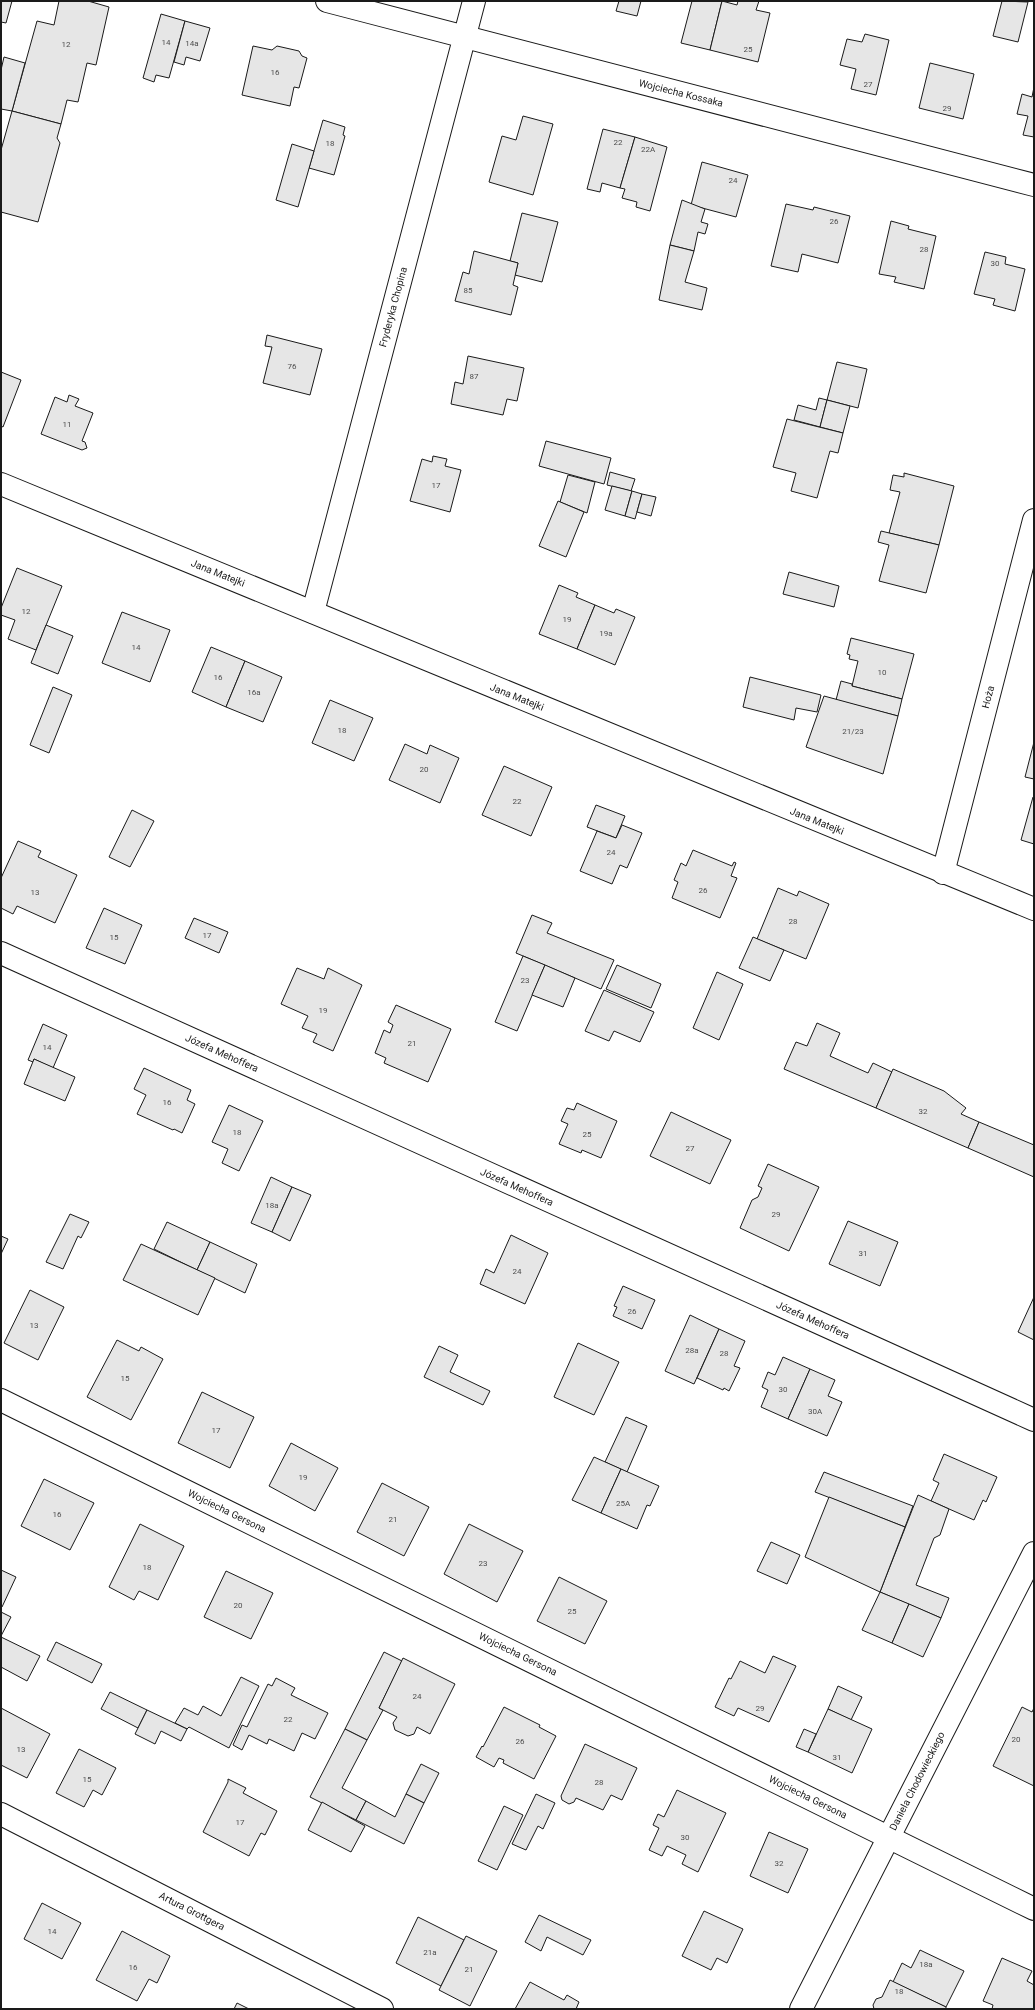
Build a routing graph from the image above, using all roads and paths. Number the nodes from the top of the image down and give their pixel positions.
1 (327, 1) edge
2 (474, 1) edge
3 (464, 38) junction
4 (1034, 185) edge
5 (1, 484) edge
6 (1034, 520) edge
7 (313, 612) junction
8 (943, 873) junction
9 (1034, 909) edge
10 (1, 953) edge
11 (1, 1400) edge
12 (1034, 1420) edge
13 (1034, 1553) edge
14 (1, 1814) edge
15 (888, 1836) junction
16 (1034, 1909) edge
17 (382, 2009) edge
18 (801, 2009) edge

1 - 3 street, Wojciecha Kossaka
2 - 3 street, Fryderyka Chopina
3 - 4 street, Wojciecha Kossaka
3 - 7 street, Fryderyka Chopina
5 - 7 street, Jana Matejki
6 - 8 street, Hoża
7 - 8 street, Jana Matejki
8 - 9 street, Jana Matejki
10 - 12 street, Józefa Mehoffera
11 - 15 street, Wojciecha Gersona
13 - 15 street, Daniela Chodowieckiego
14 - 17 street, Artura Grottgera
15 - 16 street, Wojciecha Gersona
15 - 18 street, Daniela Chodowieckiego

